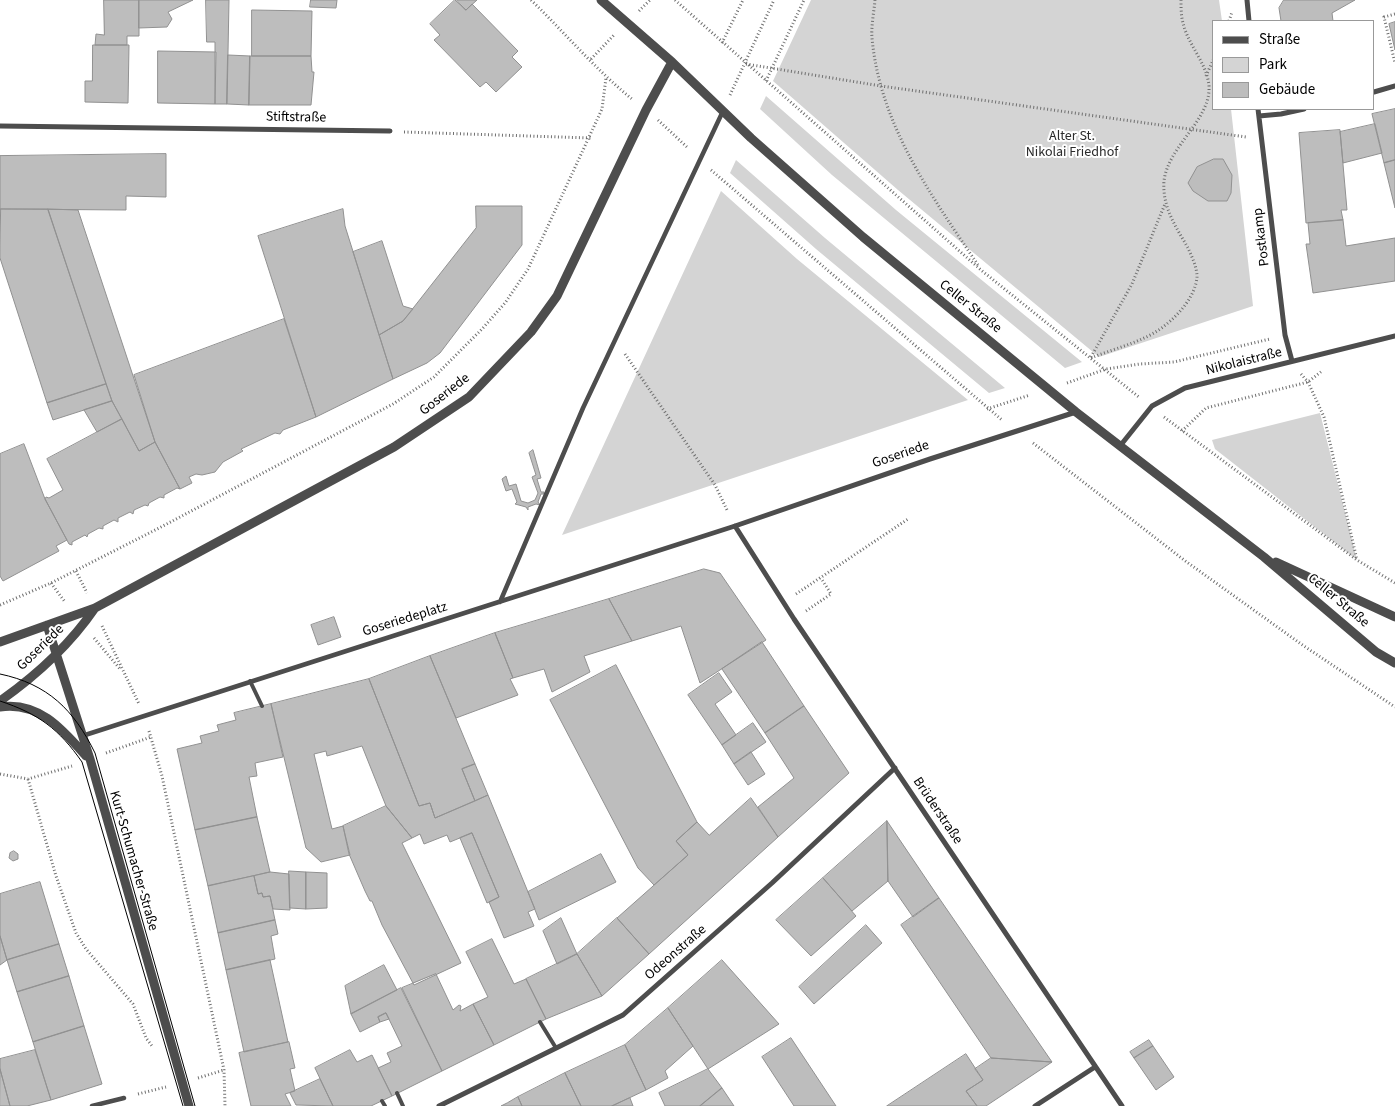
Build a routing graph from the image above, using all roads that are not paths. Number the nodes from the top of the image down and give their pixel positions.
1 (601, 0) edge
2 (1247, 0) edge
3 (1249, 20) edge
4 (672, 62) junction
5 (1395, 86) edge
6 (1375, 92) edge
7 (1258, 110) edge
8 (1299, 110) edge
9 (723, 111) junction
10 (1259, 116) junction
11 (0, 126) edge
12 (390, 131) road end
13 (1395, 336) edge
14 (1292, 361) junction
15 (1076, 412) junction
16 (1120, 446) junction
17 (735, 526) junction
18 (1264, 557) junction
19 (500, 602) junction
20 (95, 608) junction
21 (1395, 617) edge
22 (47, 625) junction
23 (0, 642) edge
24 (58, 655) junction
25 (1395, 663) edge
26 (250, 681) junction
27 (0, 701) edge
28 (262, 706) dead end
29 (0, 707) edge
30 (82, 736) junction
31 (90, 759) junction
32 (895, 768) junction
33 (540, 1022) dead end
34 (556, 1048) junction
35 (1095, 1067) junction
36 (397, 1093) dead end
37 (124, 1098) road end
38 (382, 1100) dead end
39 (92, 1106) edge
40 (189, 1106) edge
41 (385, 1106) edge
42 (404, 1106) edge
43 (439, 1106) edge
44 (1035, 1106) edge
45 (1122, 1106) edge

1 - 4 street, Celler Straße
2 - 3 street
4 - 9 street, Celler Straße
4 - 20 street, Goseriede
5 - 6 street
7 - 10 street, Postkamp
8 - 10 street
9 - 15 street, Celler Straße
9 - 19 street
10 - 14 street, Postkamp
11 - 12 street, Stiftstraße
13 - 14 street, Nikolaistraße
14 - 16 street, Nikolaistraße
15 - 16 street, Celler Straße
15 - 17 street, Goseriede
16 - 18 street, Celler Straße
17 - 19 street, Goseriedeplatz
17 - 32 street, Brüderstraße
18 - 21 street, Celler Straße
18 - 25 street, Celler Straße
19 - 26 street, Goseriedeplatz
20 - 22 street, Goseriede
20 - 24 street, Goseriede
22 - 23 street, Goseriede
22 - 24 street, Kurt-Schumacher-Straße
24 - 27 street, Goseriede
24 - 30 street, Kurt-Schumacher-Straße
26 - 28 lane
26 - 30 street, Goseriedeplatz
29 - 31 street
30 - 31 street, Kurt-Schumacher-Straße
31 - 40 street, Kurt-Schumacher-Straße
32 - 34 street, Odeonstraße
32 - 35 street, Brüderstraße
33 - 34 lane
34 - 43 street, Odeonstraße
35 - 44 street
35 - 45 street, Brüderstraße
36 - 42 lane
37 - 39 street
38 - 41 lane

